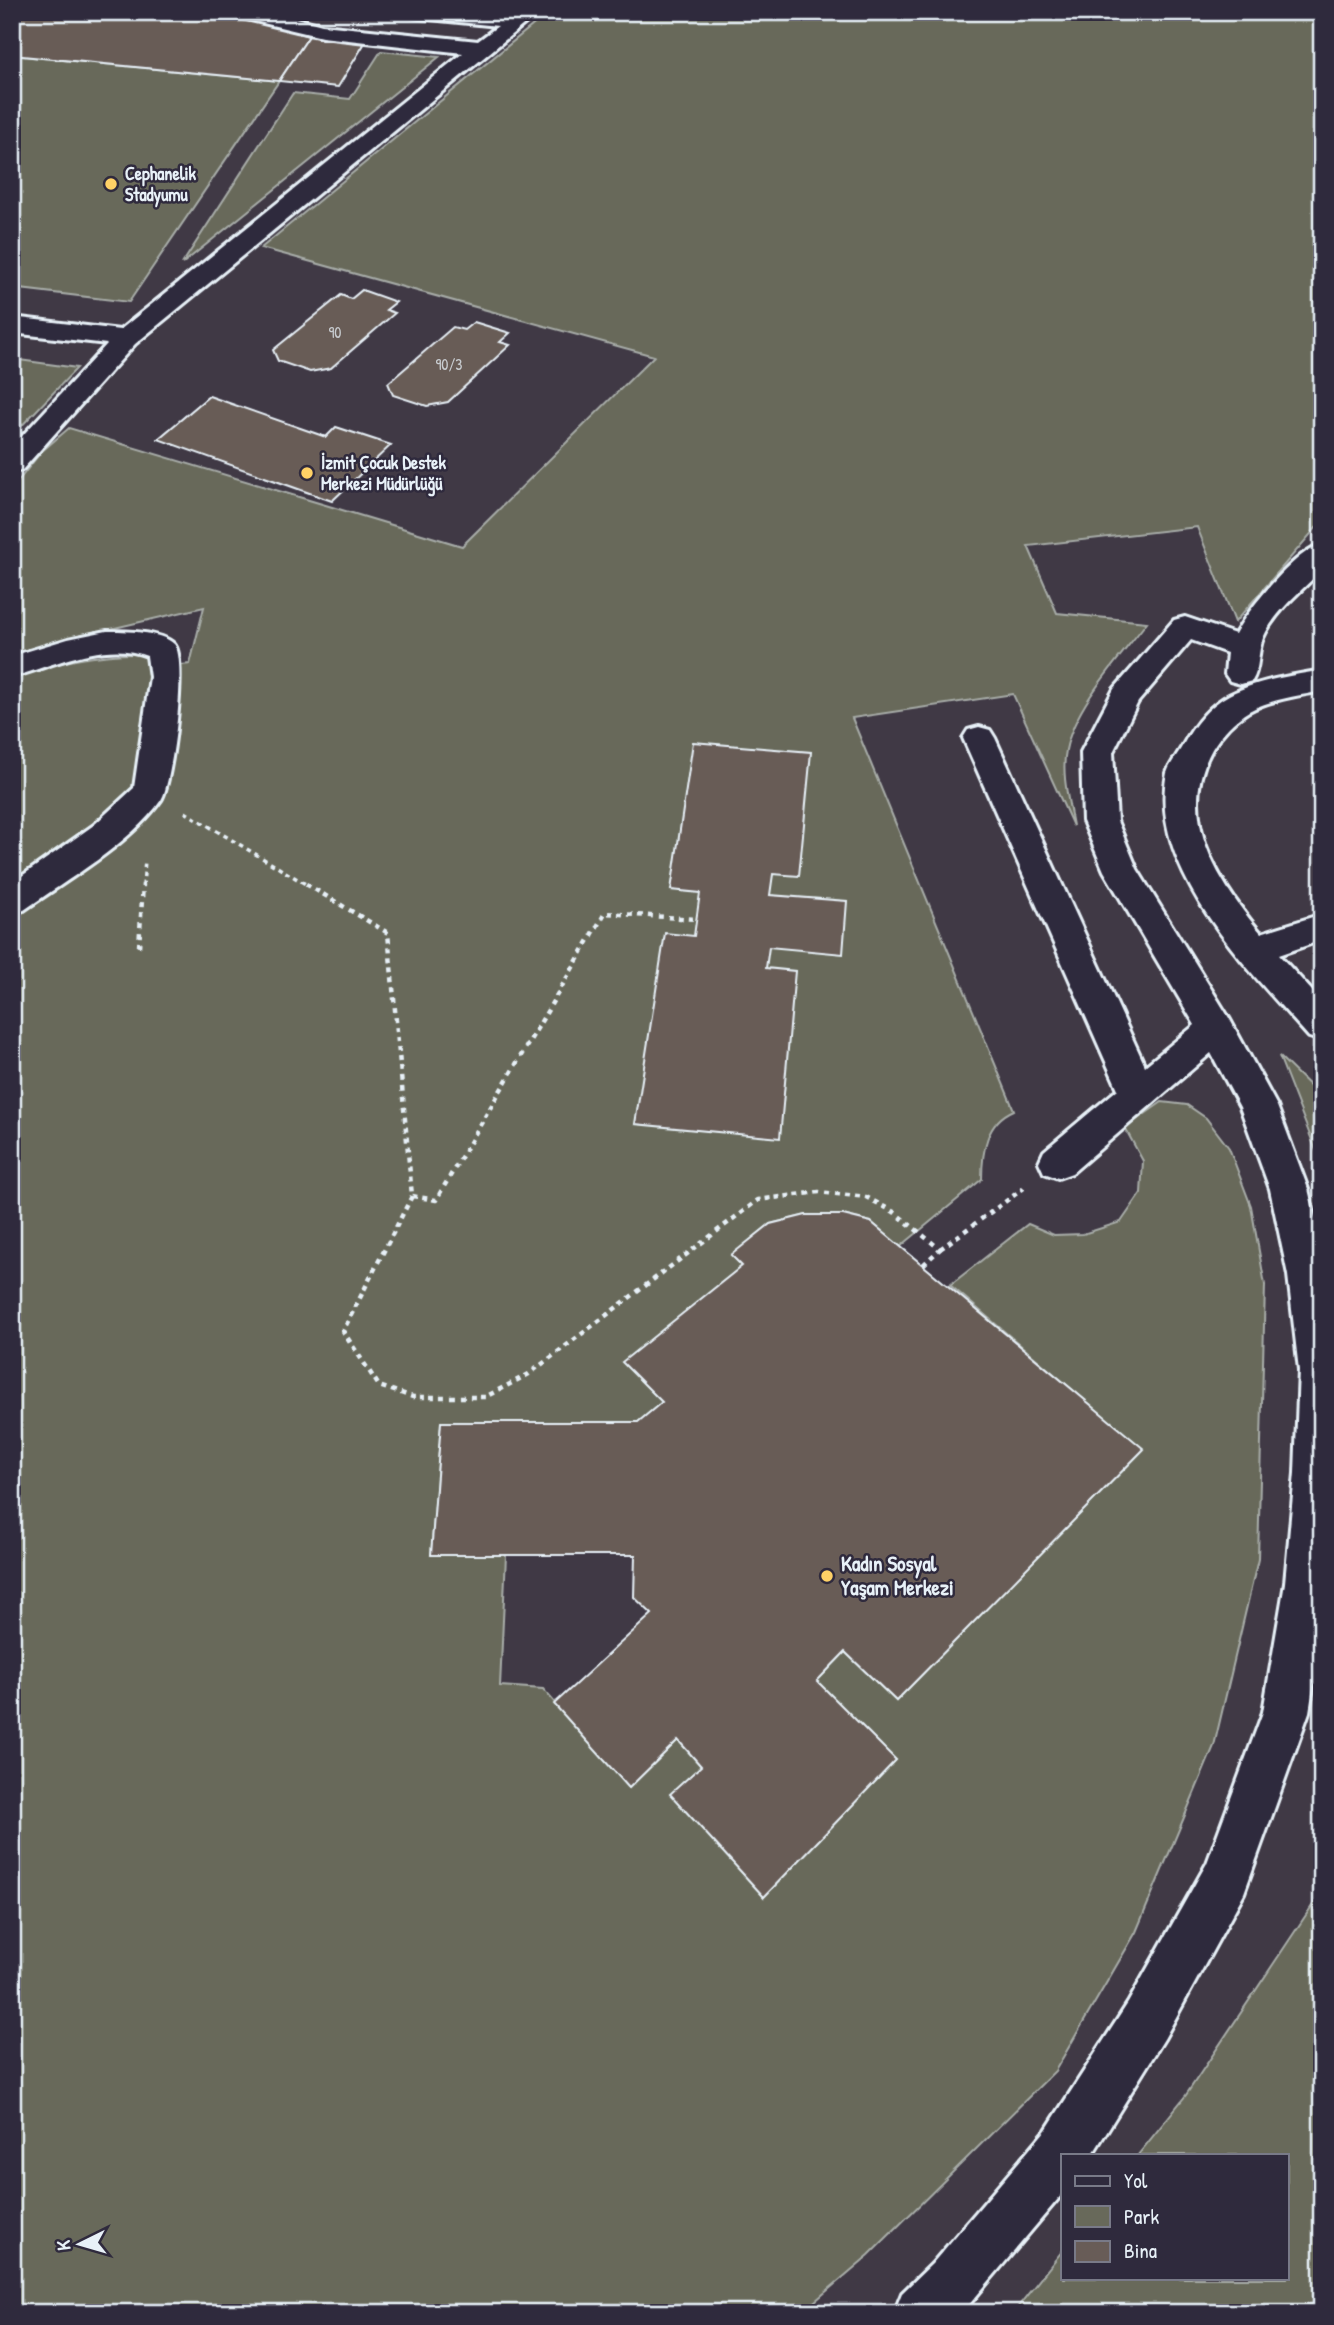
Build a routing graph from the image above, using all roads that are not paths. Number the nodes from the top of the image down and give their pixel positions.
1 (246, 12) edge
2 (420, 12) edge
3 (522, 17) edge
4 (482, 48) junction
5 (12, 326) edge
6 (126, 338) junction
7 (12, 464) edge
8 (1322, 553) edge
9 (1242, 648) junction
10 (12, 667) edge
11 (1322, 680) edge
12 (1244, 700) junction
13 (979, 738) dead end
14 (12, 901) edge
15 (1322, 927) edge
16 (1255, 949) junction
17 (1322, 1027) edge
18 (1216, 1028) junction
19 (1139, 1093) junction
20 (1058, 1162) road end
21 (922, 2313) edge

1 - 4 street
2 - 3 street
3 - 4 street
4 - 6 street
5 - 6 street
6 - 7 street
8 - 9 street
9 - 12 street
9 - 18 street
10 - 14 street
11 - 12 street
12 - 16 street
13 - 19 street
15 - 16 street
16 - 17 street
18 - 19 street
18 - 21 street
19 - 20 street

